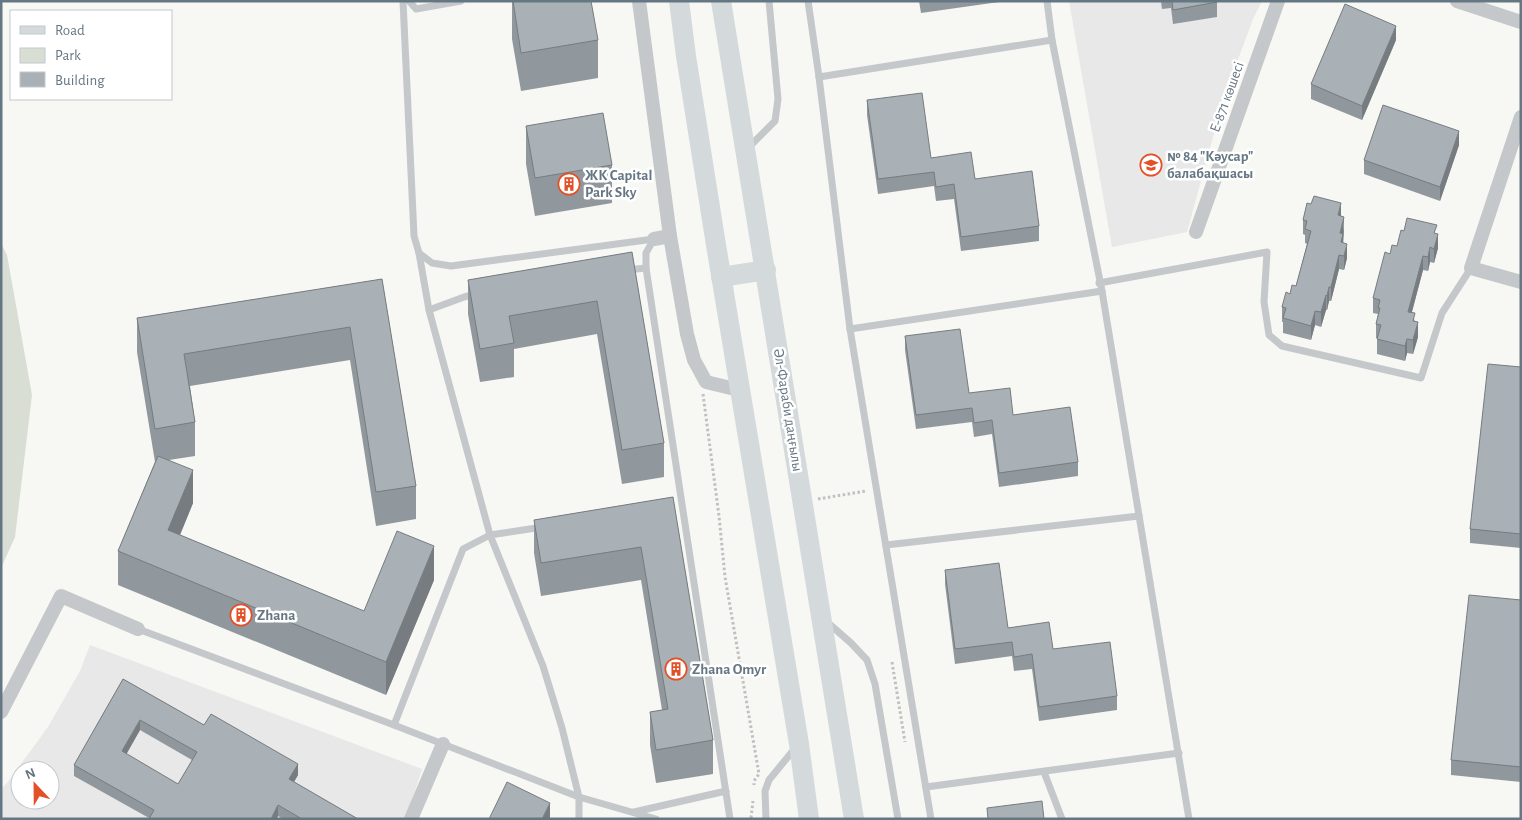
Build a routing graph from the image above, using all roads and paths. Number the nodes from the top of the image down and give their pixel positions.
1 (404, 1) edge
2 (408, 1) edge
3 (461, 1) edge
4 (639, 1) edge
5 (679, 1) edge
6 (721, 1) edge
7 (769, 1) edge
8 (808, 1) edge
9 (1046, 1) edge
10 (1278, 1) edge
11 (1457, 1) edge
12 (1521, 22) edge
13 (1052, 40) junction
14 (819, 77) junction
15 (1521, 117) edge
16 (746, 150) junction
17 (1196, 232) dead end
18 (670, 236) junction
19 (654, 239) junction
20 (419, 253) junction
21 (646, 268) junction
22 (1471, 268) junction
23 (766, 270) junction
24 (618, 272) edge
25 (721, 277) junction
26 (1521, 282) edge
27 (1099, 283) junction
28 (1102, 291) junction
29 (487, 292) edge
30 (429, 310) junction
31 (850, 329) junction
32 (699, 370) junction
33 (739, 390) junction
34 (682, 505) junction
35 (672, 506) edge
36 (1139, 516) junction
37 (548, 526) edge
38 (490, 535) junction
39 (886, 545) junction
40 (822, 617) junction
41 (138, 629) joint
42 (1, 712) edge
43 (394, 725) junction
44 (444, 744) junction
45 (799, 744) junction
46 (1179, 753) junction
47 (1044, 772) junction
48 (926, 787) junction
49 (726, 790) junction
50 (754, 790) dead end
51 (579, 797) junction
52 (753, 799) dead end
53 (633, 812) junction
54 (751, 818) edge
55 (411, 819) edge
56 (579, 819) edge
57 (656, 819) edge
58 (730, 819) edge
59 (766, 819) edge
60 (809, 819) edge
61 (854, 819) edge
62 (898, 819) edge
63 (931, 819) edge
64 (1062, 819) edge
65 (1189, 819) edge

1 - 20 lane
2 - 3 lane
4 - 18 street
5 - 25 main road
6 - 16 main road, Әл-Фараби даңғылы
7 - 16 lane
8 - 14 lane
9 - 13 lane
10 - 17 street, Е-871 көшесі
11 - 12 street
13 - 14 lane
13 - 27 lane
14 - 31 lane
15 - 22 street
16 - 23 main road, Әл-Фараби даңғылы
18 - 19 street
18 - 32 street
19 - 20 lane
19 - 21 lane
20 - 30 lane
21 - 24 lane
21 - 34 lane
22 - 26 street
22 - 27 lane
23 - 25 main road
23 - 40 main road, Әл-Фараби даңғылы
25 - 33 main road
27 - 28 lane
28 - 31 lane
28 - 36 lane
29 - 30 lane
30 - 38 lane
31 - 39 lane
32 - 33 street
32 - 50 path
33 - 45 main road
34 - 35 lane
34 - 49 lane
36 - 39 lane
36 - 46 lane
37 - 38 lane
38 - 43 lane
38 - 51 lane
39 - 48 lane
40 - 61 main road, Әл-Фараби даңғылы
40 - 62 lane
41 - 42 street
41 - 43 lane
43 - 44 lane
44 - 51 lane
44 - 55 street
45 - 59 lane
45 - 60 main road
46 - 47 lane
46 - 65 lane
47 - 48 lane
47 - 64 lane
48 - 63 lane
49 - 53 lane
49 - 58 lane
51 - 53 lane
51 - 56 lane
52 - 54 path
53 - 57 lane

